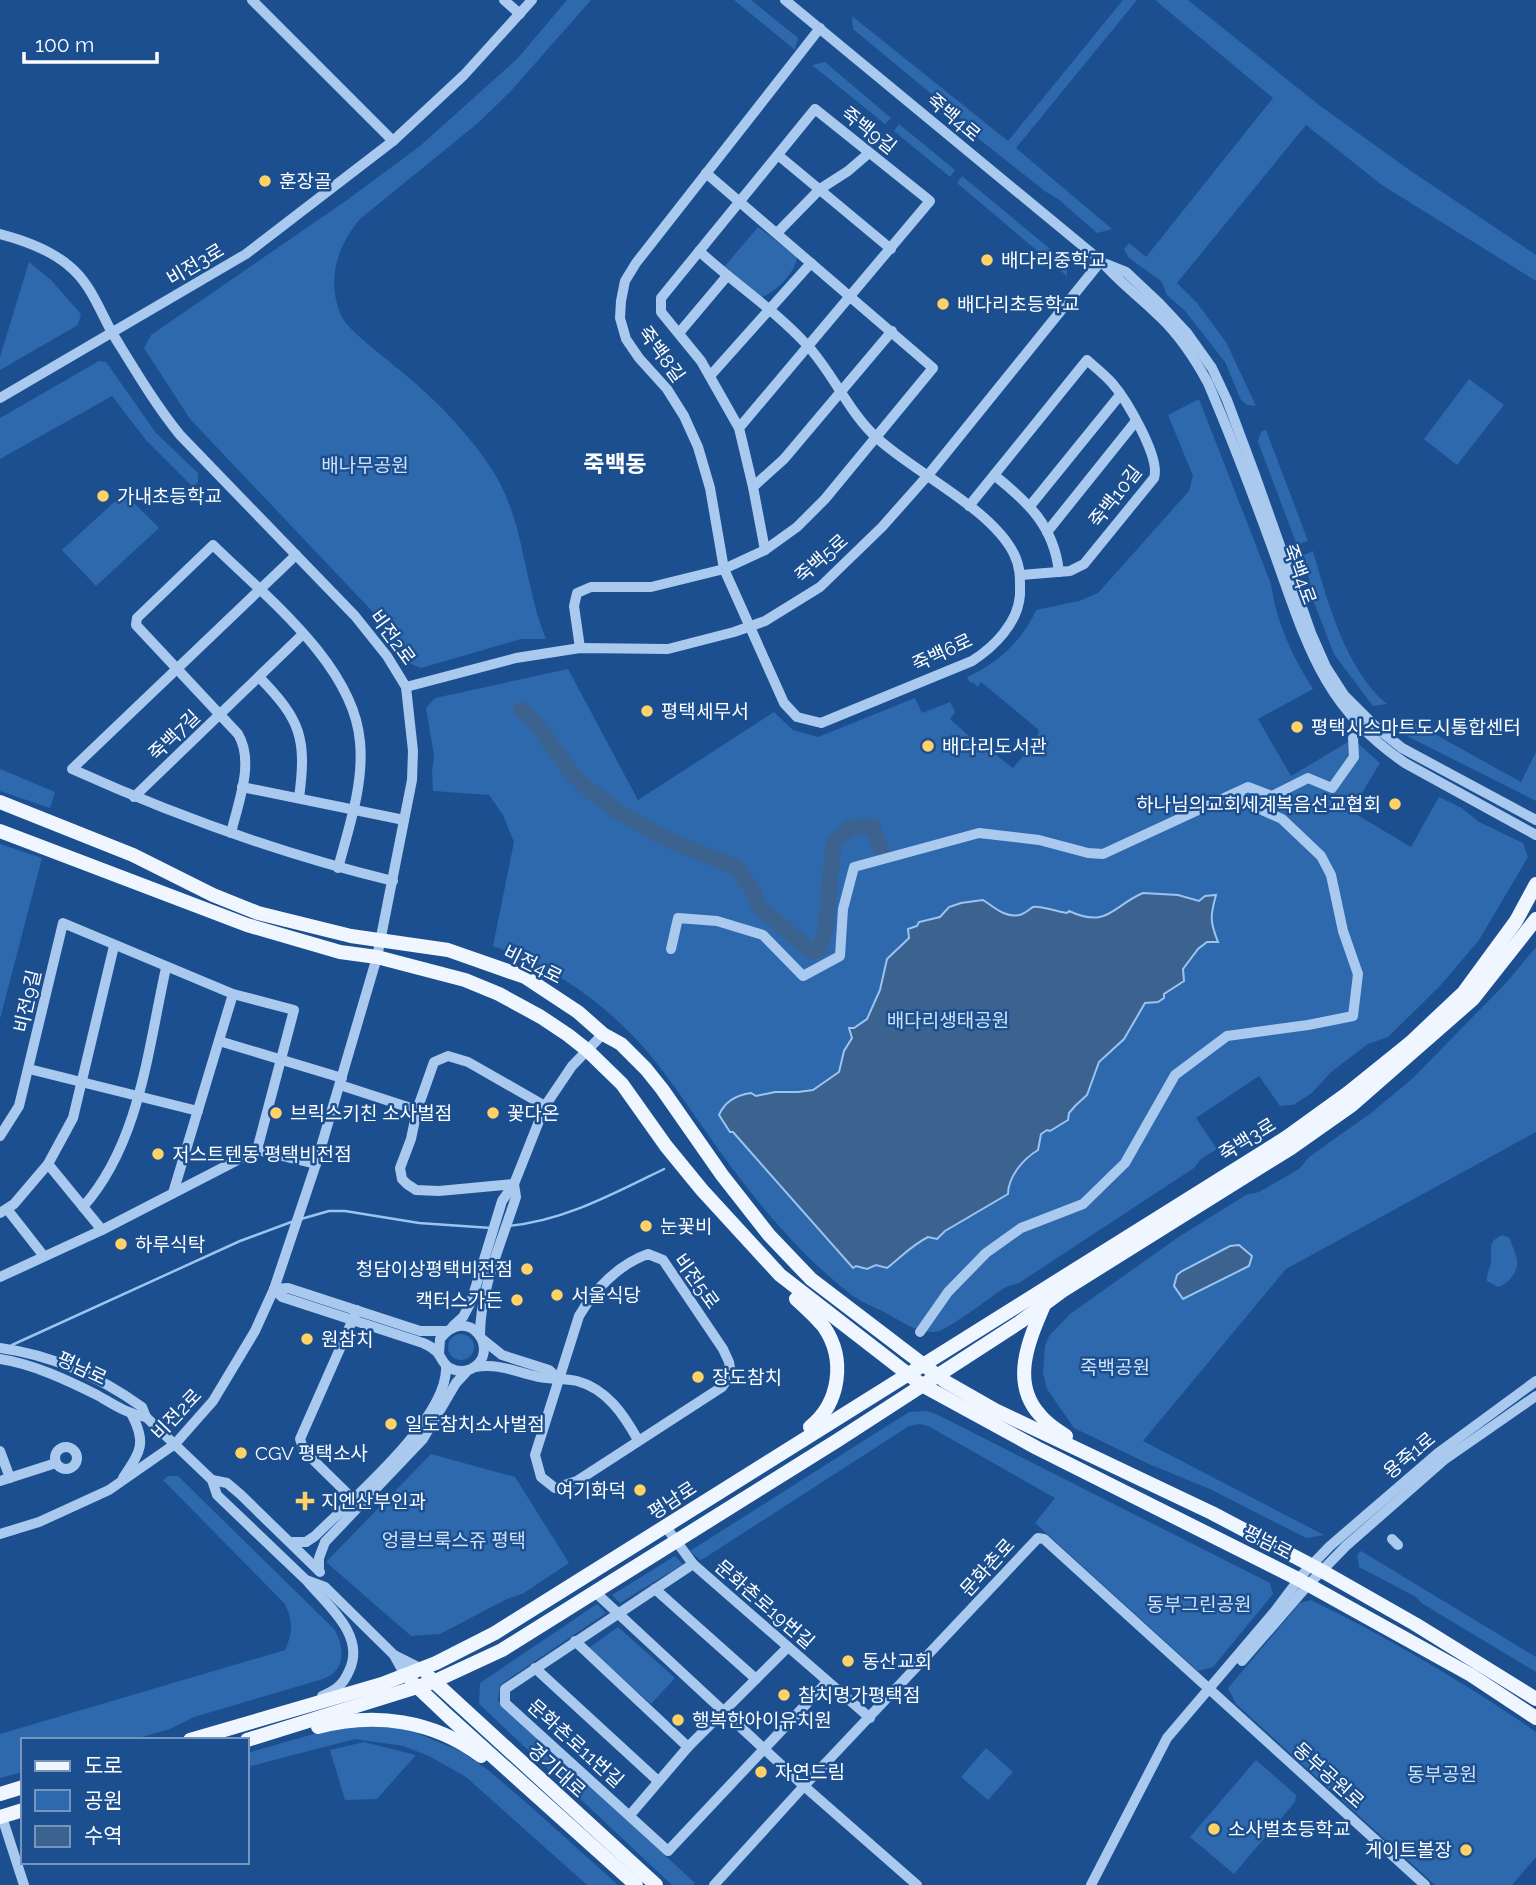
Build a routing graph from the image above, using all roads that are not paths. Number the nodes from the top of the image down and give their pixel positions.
1 (252, 0) edge
2 (504, 0) edge
3 (533, 0) edge
4 (785, 0) edge
5 (520, 15) junction
6 (820, 28) junction
7 (393, 141) junction
8 (869, 153) junction
9 (778, 155) junction
10 (706, 173) junction
11 (820, 189) junction
12 (740, 202) junction
13 (777, 233) junction
14 (0, 234) edge
15 (891, 249) junction
16 (699, 251) junction
17 (1101, 261) junction
18 (811, 262) junction
19 (727, 276) junction
20 (850, 295) junction
21 (768, 309) junction
22 (892, 331) junction
23 (679, 333) junction
24 (113, 334) junction
25 (807, 345) junction
26 (710, 376) junction
27 (841, 389) junction
28 (1120, 395) junction
29 (0, 398) edge
30 (1136, 421) junction
31 (739, 428) junction
32 (876, 437) junction
33 (993, 475) junction
34 (926, 477) junction
35 (753, 488) junction
36 (969, 506) junction
37 (1030, 506) junction
38 (1047, 532) junction
39 (765, 550) junction
40 (296, 555) junction
41 (724, 569) junction
42 (1059, 572) junction
43 (1021, 575) junction
44 (260, 591) junction
45 (749, 627) junction
46 (303, 634) junction
47 (580, 648) junction
48 (176, 669) junction
49 (259, 677) junction
50 (405, 687) junction
51 (219, 715) junction
52 (1353, 738) dead end
53 (242, 787) junction
54 (1238, 793) junction
55 (134, 797) junction
56 (299, 798) junction
57 (0, 802) edge
58 (354, 808) junction
59 (404, 820) junction
60 (1536, 820) edge
61 (0, 831) edge
62 (230, 834) junction
63 (1536, 835) edge
64 (340, 868) junction
65 (393, 881) junction
66 (1536, 884) edge
67 (1536, 919) edge
68 (381, 940) junction
69 (114, 946) junction
70 (671, 949) dead end
71 (377, 957) junction
72 (166, 968) junction
73 (233, 995) junction
74 (603, 1034) junction
75 (219, 1041) junction
76 (587, 1050) junction
77 (279, 1059) junction
78 (29, 1069) junction
79 (82, 1081) junction
80 (341, 1082) junction
81 (138, 1096) junction
82 (545, 1106) junction
83 (417, 1110) junction
84 (198, 1111) junction
85 (0, 1136) edge
86 (257, 1150) junction
87 (48, 1164) junction
88 (316, 1164) junction
89 (514, 1184) junction
90 (173, 1193) junction
91 (83, 1207) junction
92 (3, 1211) edge
93 (102, 1230) junction
94 (498, 1236) junction
95 (43, 1255) junction
96 (760, 1256) junction
97 (0, 1276) edge
98 (274, 1289) junction
99 (1044, 1304) junction
100 (355, 1315) junction
101 (449, 1329) junction
102 (920, 1332) dead end
103 (481, 1337) junction
104 (0, 1348) edge
105 (439, 1354) junction
106 (5, 1360) edge
107 (922, 1364) junction
108 (446, 1366) junction
109 (471, 1368) junction
110 (907, 1373) junction
111 (937, 1376) junction
112 (558, 1378) junction
113 (1536, 1381) edge
114 (922, 1385) junction
115 (1536, 1396) edge
116 (132, 1415) junction
117 (146, 1417) junction
118 (638, 1440) junction
119 (175, 1444) junction
120 (0, 1451) edge
121 (1086, 1452) junction
122 (56, 1463) dead end
123 (5, 1480) edge
124 (212, 1480) junction
125 (120, 1482) junction
126 (733, 1484) junction
127 (353, 1499) junction
128 (666, 1527) junction
129 (0, 1534) edge
130 (675, 1541) junction
131 (290, 1542) junction
132 (692, 1564) junction
133 (1317, 1568) junction
134 (319, 1571) junction
135 (306, 1580) junction
136 (1303, 1582) junction
137 (325, 1587) junction
138 (655, 1589) junction
139 (594, 1592) junction
140 (616, 1614) junction
141 (575, 1641) junction
142 (788, 1647) junction
143 (394, 1655) junction
144 (420, 1668) junction
145 (535, 1668) junction
146 (405, 1675) junction
147 (756, 1679) junction
148 (433, 1682) junction
149 (827, 1682) junction
150 (417, 1687) junction
151 (1211, 1693) junction
152 (1536, 1699) edge
153 (286, 1712) junction
154 (722, 1712) junction
155 (870, 1718) junction
156 (1536, 1718) edge
157 (272, 1732) junction
158 (197, 1738) edge
159 (248, 1740) edge
160 (688, 1747) junction
161 (763, 1749) junction
162 (658, 1781) junction
163 (523, 1784) junction
164 (804, 1786) junction
165 (21, 1788) edge
166 (0, 1794) edge
167 (21, 1811) edge
168 (629, 1815) junction
169 (1, 1817) edge
170 (24, 1885) edge
171 (636, 1885) edge
172 (656, 1885) edge
173 (714, 1885) edge
174 (917, 1885) edge
175 (1091, 1885) edge
176 (1097, 1885) edge
177 (1426, 1885) edge

1 - 7 street
2 - 5 street
3 - 5 street, 비전3로
4 - 6 street, 죽백4로
5 - 7 street, 비전3로
6 - 10 street, 죽백8길
6 - 17 street, 죽백4로
7 - 24 street, 비전3로
8 - 9 street, 죽백9길
8 - 11 street
8 - 15 street, 죽백9길
9 - 11 street
9 - 12 street, 죽백9길
10 - 12 street
10 - 41 street, 죽백8길
11 - 13 street
11 - 15 street
12 - 13 street
12 - 16 street, 죽백9길
13 - 18 street
14 - 24 street, 비전2로
15 - 20 street
16 - 19 street
16 - 23 street, 죽백9길
17 - 34 street, 죽백5로
17 - 60 street, 죽백4로
17 - 63 street, 죽백4로
18 - 20 street
18 - 21 street
19 - 21 street
19 - 23 street
20 - 22 street
20 - 25 street
21 - 25 street
21 - 26 street
22 - 27 street
22 - 32 street
23 - 26 street, 죽백9길
24 - 29 street, 비전3로
24 - 40 street, 비전2로
25 - 27 street
25 - 31 street
26 - 31 street, 죽백9길
27 - 32 street
27 - 35 street
28 - 30 street, 죽백10길
28 - 33 street, 죽백10길
28 - 37 street
30 - 38 street, 죽백10길
30 - 42 street, 죽백10길
31 - 35 street, 죽백9길
32 - 34 street
32 - 39 street
33 - 36 street, 죽백10길
33 - 37 street
34 - 36 street
34 - 45 street, 죽백5로
35 - 39 street, 죽백9길
36 - 43 street
37 - 38 street
38 - 42 street
39 - 41 street
40 - 44 street
40 - 50 street, 비전2로
41 - 45 street, 죽백8길
41 - 47 street
42 - 43 street, 죽백10길
43 - 45 street, 죽백6로
44 - 46 street
44 - 48 street
44 - 48 street
45 - 47 street, 죽백5로
46 - 49 street
46 - 58 street
47 - 50 street, 죽백5로
48 - 51 street
48 - 55 street
49 - 51 street
49 - 56 street
50 - 59 street, 비전2로
51 - 53 street, 죽백7길
51 - 55 street, 죽백7길
52 - 54 street
53 - 56 street
53 - 62 street, 죽백7길
54 - 70 street
54 - 102 street
55 - 62 street
56 - 58 street
57 - 68 main road, 비전4로
58 - 59 street
58 - 64 street
59 - 65 street, 비전2로
61 - 71 main road
62 - 64 street
64 - 65 street
65 - 68 street, 비전2로
66 - 107 main road, 죽백3로
67 - 99 main road, 죽백3로
68 - 71 street, 비전2로
68 - 74 main road, 비전4로
69 - 72 street, 비전9길
69 - 78 street, 비전9길
69 - 79 street
71 - 76 main road
71 - 80 street, 비전2로
72 - 73 street, 비전9길
72 - 81 street
73 - 75 street
73 - 77 street, 비전9길
74 - 76 street
74 - 107 main road, 비전4로
75 - 77 street
75 - 84 street
76 - 82 street
76 - 96 main road
77 - 80 street
77 - 86 street, 비전9길
78 - 79 street
78 - 85 street, 비전9길
79 - 81 street
79 - 87 street
80 - 83 street
80 - 88 street, 비전2로
81 - 84 street
81 - 91 street
82 - 83 street
82 - 89 street
83 - 89 street
84 - 90 street
86 - 88 street
86 - 90 street
87 - 91 street
87 - 92 street
88 - 98 street, 비전2로
89 - 94 street
89 - 94 street
90 - 93 street
91 - 93 street
92 - 95 street
93 - 95 street
94 - 101 street
94 - 103 street
95 - 97 street
96 - 110 main road
96 - 126 main road
98 - 100 street
98 - 119 street, 비전2로
99 - 111 main road, 죽백3로
99 - 121 main road
100 - 101 street
100 - 105 street
100 - 127 street
101 - 103 street
101 - 105 street
103 - 109 street
103 - 112 street
104 - 117 street, 평남로
105 - 108 street
106 - 116 street, 평남로
107 - 110 main road, 평남로
107 - 111 main road, 평남로
108 - 109 street
108 - 127 street
109 - 112 street
109 - 134 street
110 - 114 main road
110 - 126 main road, 평남로
111 - 114 main road, 평남로
111 - 121 main road, 평남로
112 - 118 street
112 - 118 street, 비전5로
112 - 118 street, 비전5로
113 - 133 street, 용죽1로
114 - 130 main road, 평남로
114 - 136 main road, 평남로
115 - 133 street
116 - 117 street, 평남로
116 - 125 street
117 - 119 street, 평남로
119 - 124 street, 평남로
119 - 125 street, 비전2로
120 - 123 street
121 - 133 main road, 평남로
122 - 123 street
124 - 131 street, 평남로
124 - 135 street, 평남로
125 - 129 street, 비전2로
126 - 128 main road, 평남로
127 - 131 street
128 - 130 street
128 - 144 main road, 평남로
130 - 132 street
130 - 139 main road, 평남로
131 - 134 street, 평남로
132 - 138 street, 문화촌로19번길
132 - 142 street, 문화촌로19번길
133 - 136 street, 평남로
133 - 152 main road, 평남로
134 - 137 street, 평남로
135 - 137 street, 평남로
135 - 153 street
136 - 151 street, 평남로
136 - 156 main road, 평남로
137 - 143 street, 평남로
138 - 140 street, 문화촌로19번길
138 - 147 street
139 - 140 street
139 - 148 main road, 평남로
140 - 141 street, 문화촌로11번길
140 - 154 street
141 - 145 street, 문화촌로11번길
141 - 160 street
142 - 147 street
142 - 149 street, 문화촌로19번길
143 - 144 street
143 - 146 street
144 - 146 main road
144 - 148 main road, 경기대로
145 - 162 street, 문화촌로11번길
145 - 168 street, 문화촌로11번길
146 - 150 main road, 경기대로
146 - 153 main road
147 - 154 street
148 - 150 main road
148 - 172 main road, 경기대로
149 - 155 street, 문화촌로19번길
149 - 161 street
150 - 157 main road
150 - 163 main road, 경기대로
151 - 155 street, 문화촌로
151 - 175 street, 평남로
151 - 176 street
151 - 177 street, 동부공원로
153 - 158 main road
154 - 160 street, 문화촌로11번길
154 - 161 street
155 - 164 street, 문화촌로
157 - 159 main road
157 - 163 main road
160 - 162 street, 문화촌로11번길
161 - 164 street
161 - 168 street, 문화촌로11번길
162 - 168 street, 문화촌로11번길
163 - 171 main road, 경기대로
164 - 173 street, 문화촌로
164 - 174 street
165 - 166 main road
167 - 169 main road
169 - 170 street

